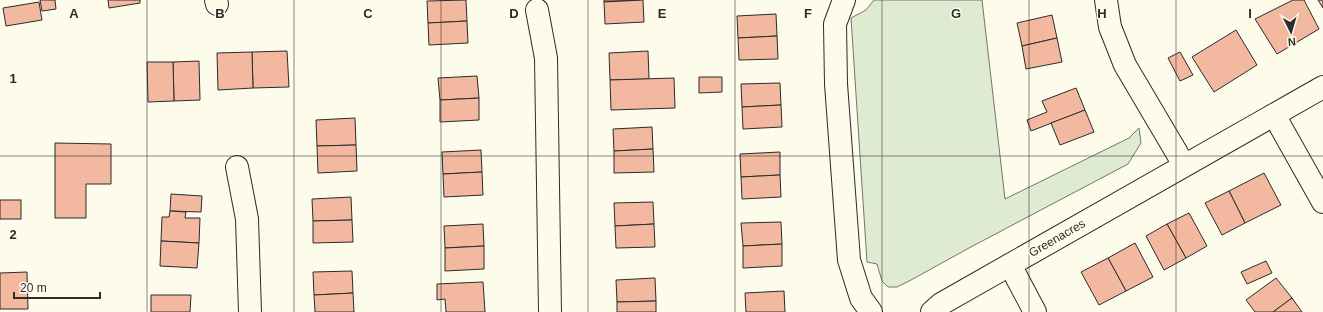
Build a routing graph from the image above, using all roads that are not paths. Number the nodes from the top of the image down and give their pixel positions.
1 (844, 0) edge
2 (1106, 0) edge
3 (537, 10) dead end
4 (1323, 87) edge
5 (1274, 115) junction
6 (1184, 165) junction
7 (237, 167) dead end
8 (1323, 202) edge
9 (1010, 265) junction
10 (250, 312) edge
11 (550, 312) edge
12 (871, 312) edge
13 (932, 312) edge
14 (1035, 312) edge

1 - 12 street
2 - 6 street
3 - 11 street
4 - 5 street, Greenacres
5 - 6 street, Greenacres
5 - 8 street
6 - 9 street, Greenacres
7 - 10 street
9 - 13 street, Greenacres
9 - 14 street

